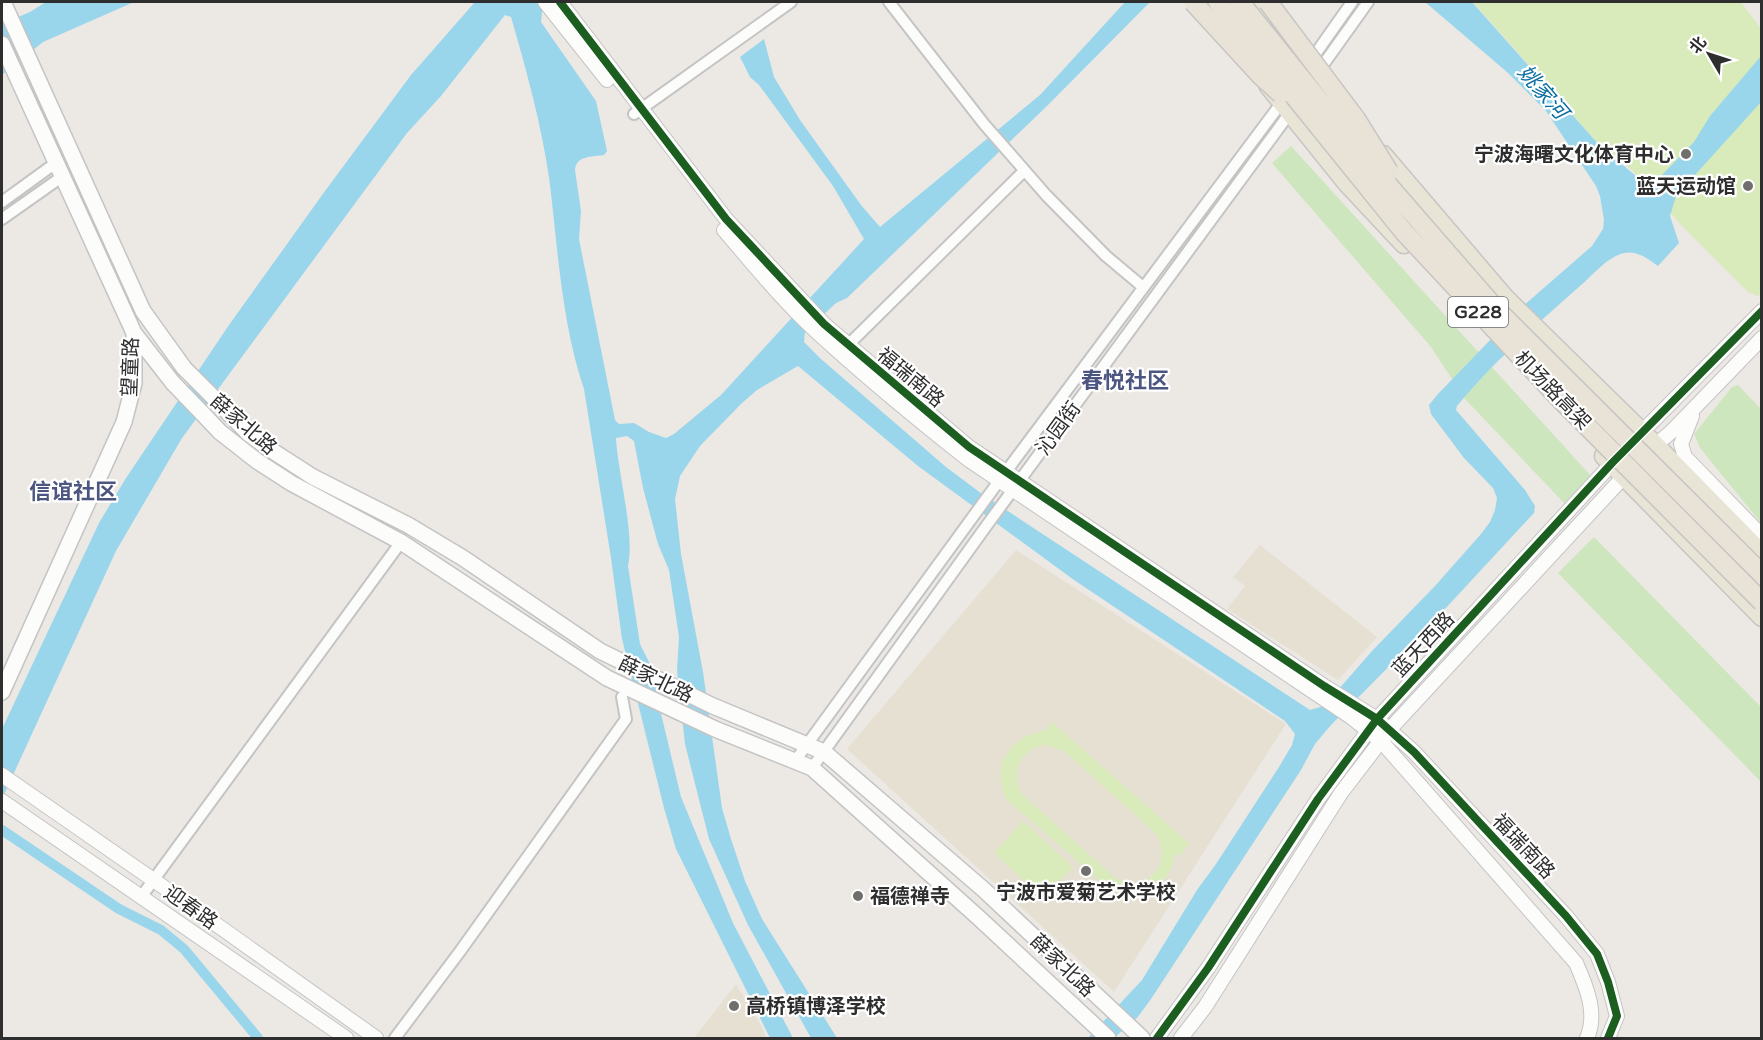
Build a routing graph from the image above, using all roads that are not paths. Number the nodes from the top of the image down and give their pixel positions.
1 (791, 2) edge
2 (888, 2) edge
3 (1193, 2) edge
4 (1206, 2) edge
5 (1218, 2) edge
6 (1240, 2) edge
7 (1255, 2) edge
8 (1268, 2) edge
9 (1352, 2) edge
10 (1368, 2) edge
11 (552, 4) edge
12 (5, 5) edge
13 (2, 44) edge
14 (1311, 71) junction
15 (1286, 107) junction
16 (637, 112) junction
17 (1323, 132) junction
18 (60, 169) junction
19 (1024, 171) junction
20 (2, 202) edge
21 (2, 219) edge
22 (1420, 222) junction
23 (1143, 287) junction
24 (1761, 310) edge
25 (820, 328) junction
26 (134, 333) junction
27 (158, 334) joint
28 (1761, 338) edge
29 (848, 345) junction
30 (1702, 399) junction
31 (1642, 432) junction
32 (1656, 445) junction
33 (1617, 469) junction
34 (999, 482) junction
35 (1012, 490) junction
36 (1761, 536) edge
37 (401, 542) junction
38 (1761, 554) edge
39 (1761, 574) edge
40 (1761, 602) edge
41 (1761, 617) edge
42 (2, 692) edge
43 (623, 692) junction
44 (1373, 724) junction
45 (1390, 729) junction
46 (1381, 741) junction
47 (807, 743) junction
48 (824, 752) junction
49 (795, 761) junction
50 (812, 768) junction
51 (3, 776) edge
52 (2, 801) edge
53 (154, 881) junction
54 (141, 897) junction
55 (1137, 1034) edge
56 (346, 1038) edge
57 (376, 1038) edge
58 (395, 1038) edge
59 (1108, 1038) edge
60 (1157, 1038) edge
61 (1181, 1038) edge
62 (1587, 1038) edge
63 (1608, 1038) edge

1 - 16 street
2 - 19 street
3 - 17 highway, bridge
4 - 15 main road
5 - 17 highway, 机场路高架 / G228, bridge
6 - 22 highway, 机场路高架 / G228, bridge
7 - 14 main road
8 - 22 highway, bridge
9 - 14 street, 沁园街
10 - 14 street, 沁园街
11 - 16 street, 福瑞南路
12 - 27 main road, 望童路
13 - 18 main road, 望童路
14 - 15 street, 沁园街
14 - 31 main road
15 - 23 street, 沁园街
15 - 33 main road
15 - 35 street, 沁园街
16 - 25 street, 福瑞南路
17 - 40 highway, 机场路高架 / G228, bridge
18 - 20 street
18 - 21 street
18 - 26 main road, 望童路
19 - 23 street
19 - 29 street
22 - 39 highway, 机场路高架 / G228, bridge
23 - 34 street, 沁园街
24 - 31 street, 蓝天西路
25 - 29 street, 福瑞南路
25 - 34 street, 福瑞南路
26 - 37 main road, 薛家北路, bridge
26 - 42 main road, 望童路
27 - 47 main road, 薛家北路, bridge
28 - 30 street, 蓝天西路
29 - 34 street, 福瑞南路
30 - 32 street, 蓝天西路
30 - 36 street
31 - 32 main road
31 - 33 street, 蓝天西路
32 - 33 street, 蓝天西路
32 - 38 main road
33 - 41 main road
33 - 44 street, 蓝天西路
33 - 45 street, 蓝天西路
34 - 35 street, 福瑞南路
34 - 47 street, 沁园街
35 - 44 street, 福瑞南路
35 - 48 street, 沁园街
37 - 43 main road, 薛家北路
37 - 53 street
43 - 49 main road, 薛家北路
43 - 58 street
44 - 45 street, 福瑞南路
44 - 46 street, 福瑞南路
44 - 60 street, 蓝天西路
45 - 46 street, 蓝天西路
45 - 63 street, 福瑞南路
46 - 61 street, 蓝天西路
46 - 62 street, 福瑞南路
47 - 48 main road, 薛家北路
47 - 49 street, 沁园街
48 - 50 street, 沁园街
48 - 55 main road, 薛家北路
49 - 50 main road, 薛家北路
50 - 59 main road, 薛家北路
51 - 53 street, 迎春路
52 - 54 street, 迎春路
53 - 54 street
53 - 57 street, 迎春路
54 - 56 street, 迎春路

